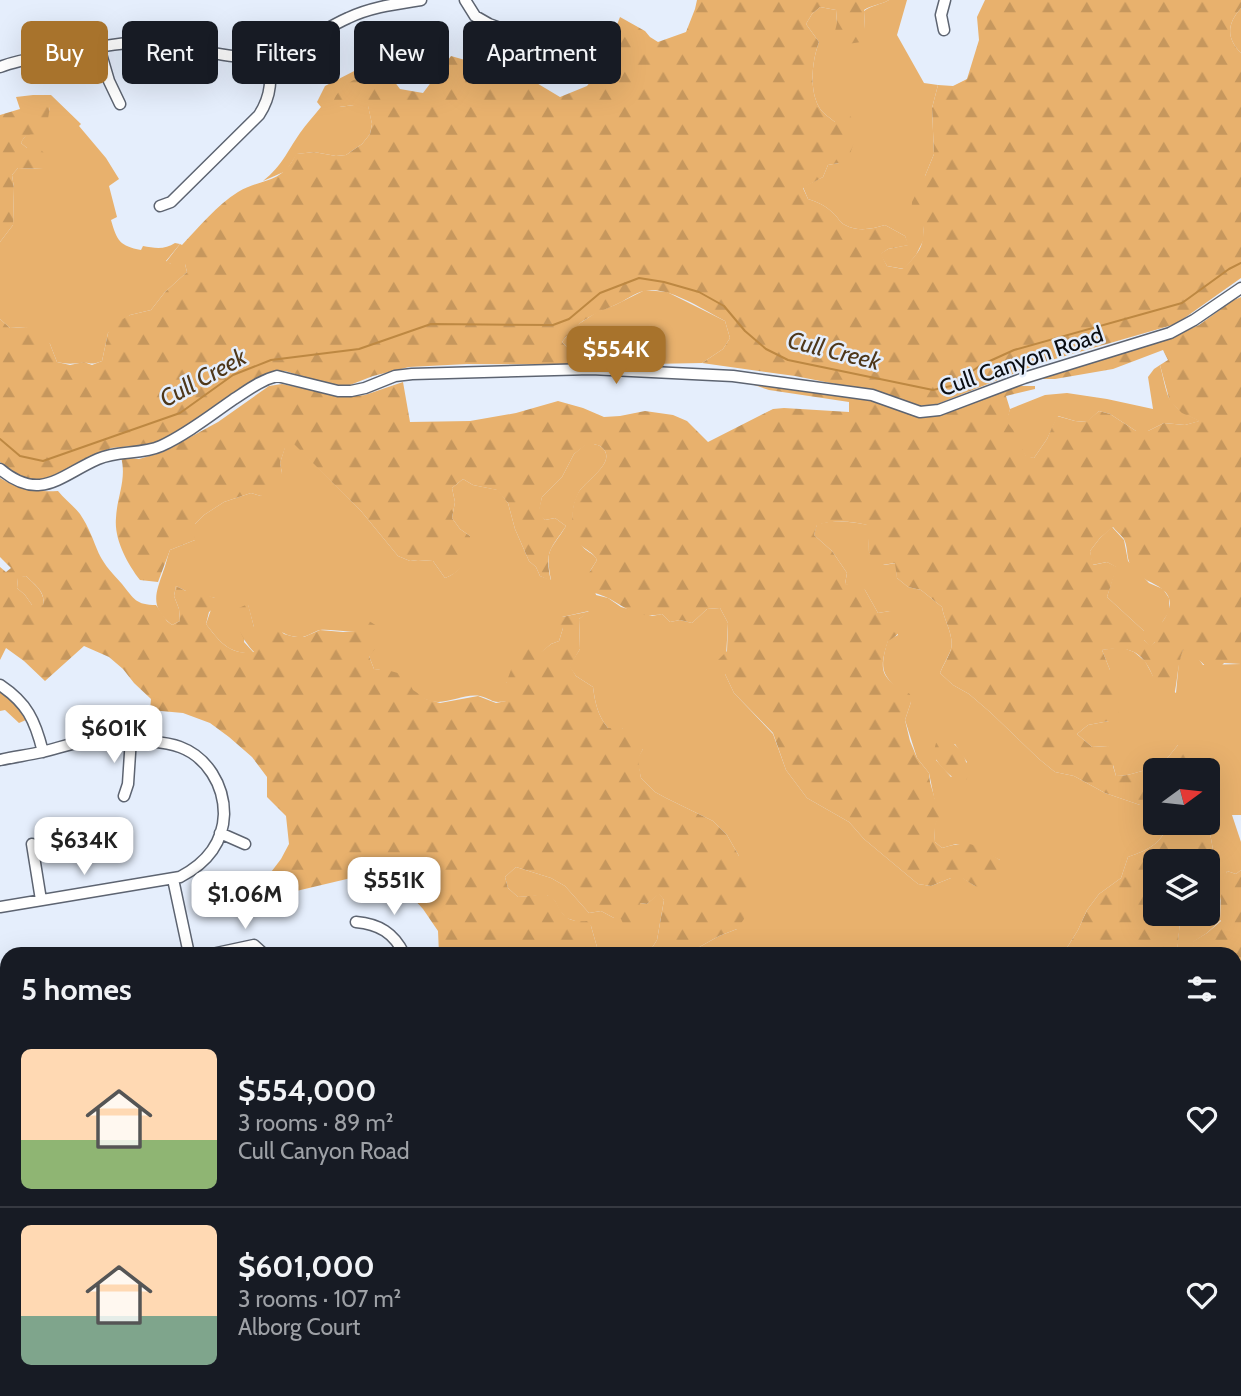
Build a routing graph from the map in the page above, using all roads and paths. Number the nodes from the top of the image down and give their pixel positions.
1 (421, 0) edge
2 (465, 0) edge
3 (945, 0) edge
4 (484, 21) edge
5 (340, 22) edge
6 (944, 30) dead end
7 (108, 46) edge
8 (232, 56) edge
9 (21, 61) edge
10 (0, 67) edge
11 (108, 78) edge
12 (271, 84) edge
13 (120, 104) dead end
14 (160, 206) dead end
15 (1241, 288) edge
16 (0, 469) edge
17 (0, 685) edge
18 (131, 738) junction
19 (43, 751) junction
20 (0, 760) edge
21 (124, 796) dead end
22 (220, 834) junction
23 (32, 844) dead end
24 (245, 844) dead end
25 (173, 878) junction
26 (41, 900) junction
27 (0, 907) edge
28 (356, 922) dead end
29 (188, 947) edge
30 (399, 947) edge

1 - 5 street
2 - 4 street
3 - 6 street
7 - 8 street
9 - 10 street
11 - 13 street
12 - 14 street
15 - 16 street, Cull Canyon Road
17 - 19 street
18 - 19 street
18 - 21 street
18 - 22 street
19 - 20 street
22 - 24 street
22 - 25 street
23 - 26 street
25 - 26 street
25 - 29 street
26 - 27 street
28 - 30 street

